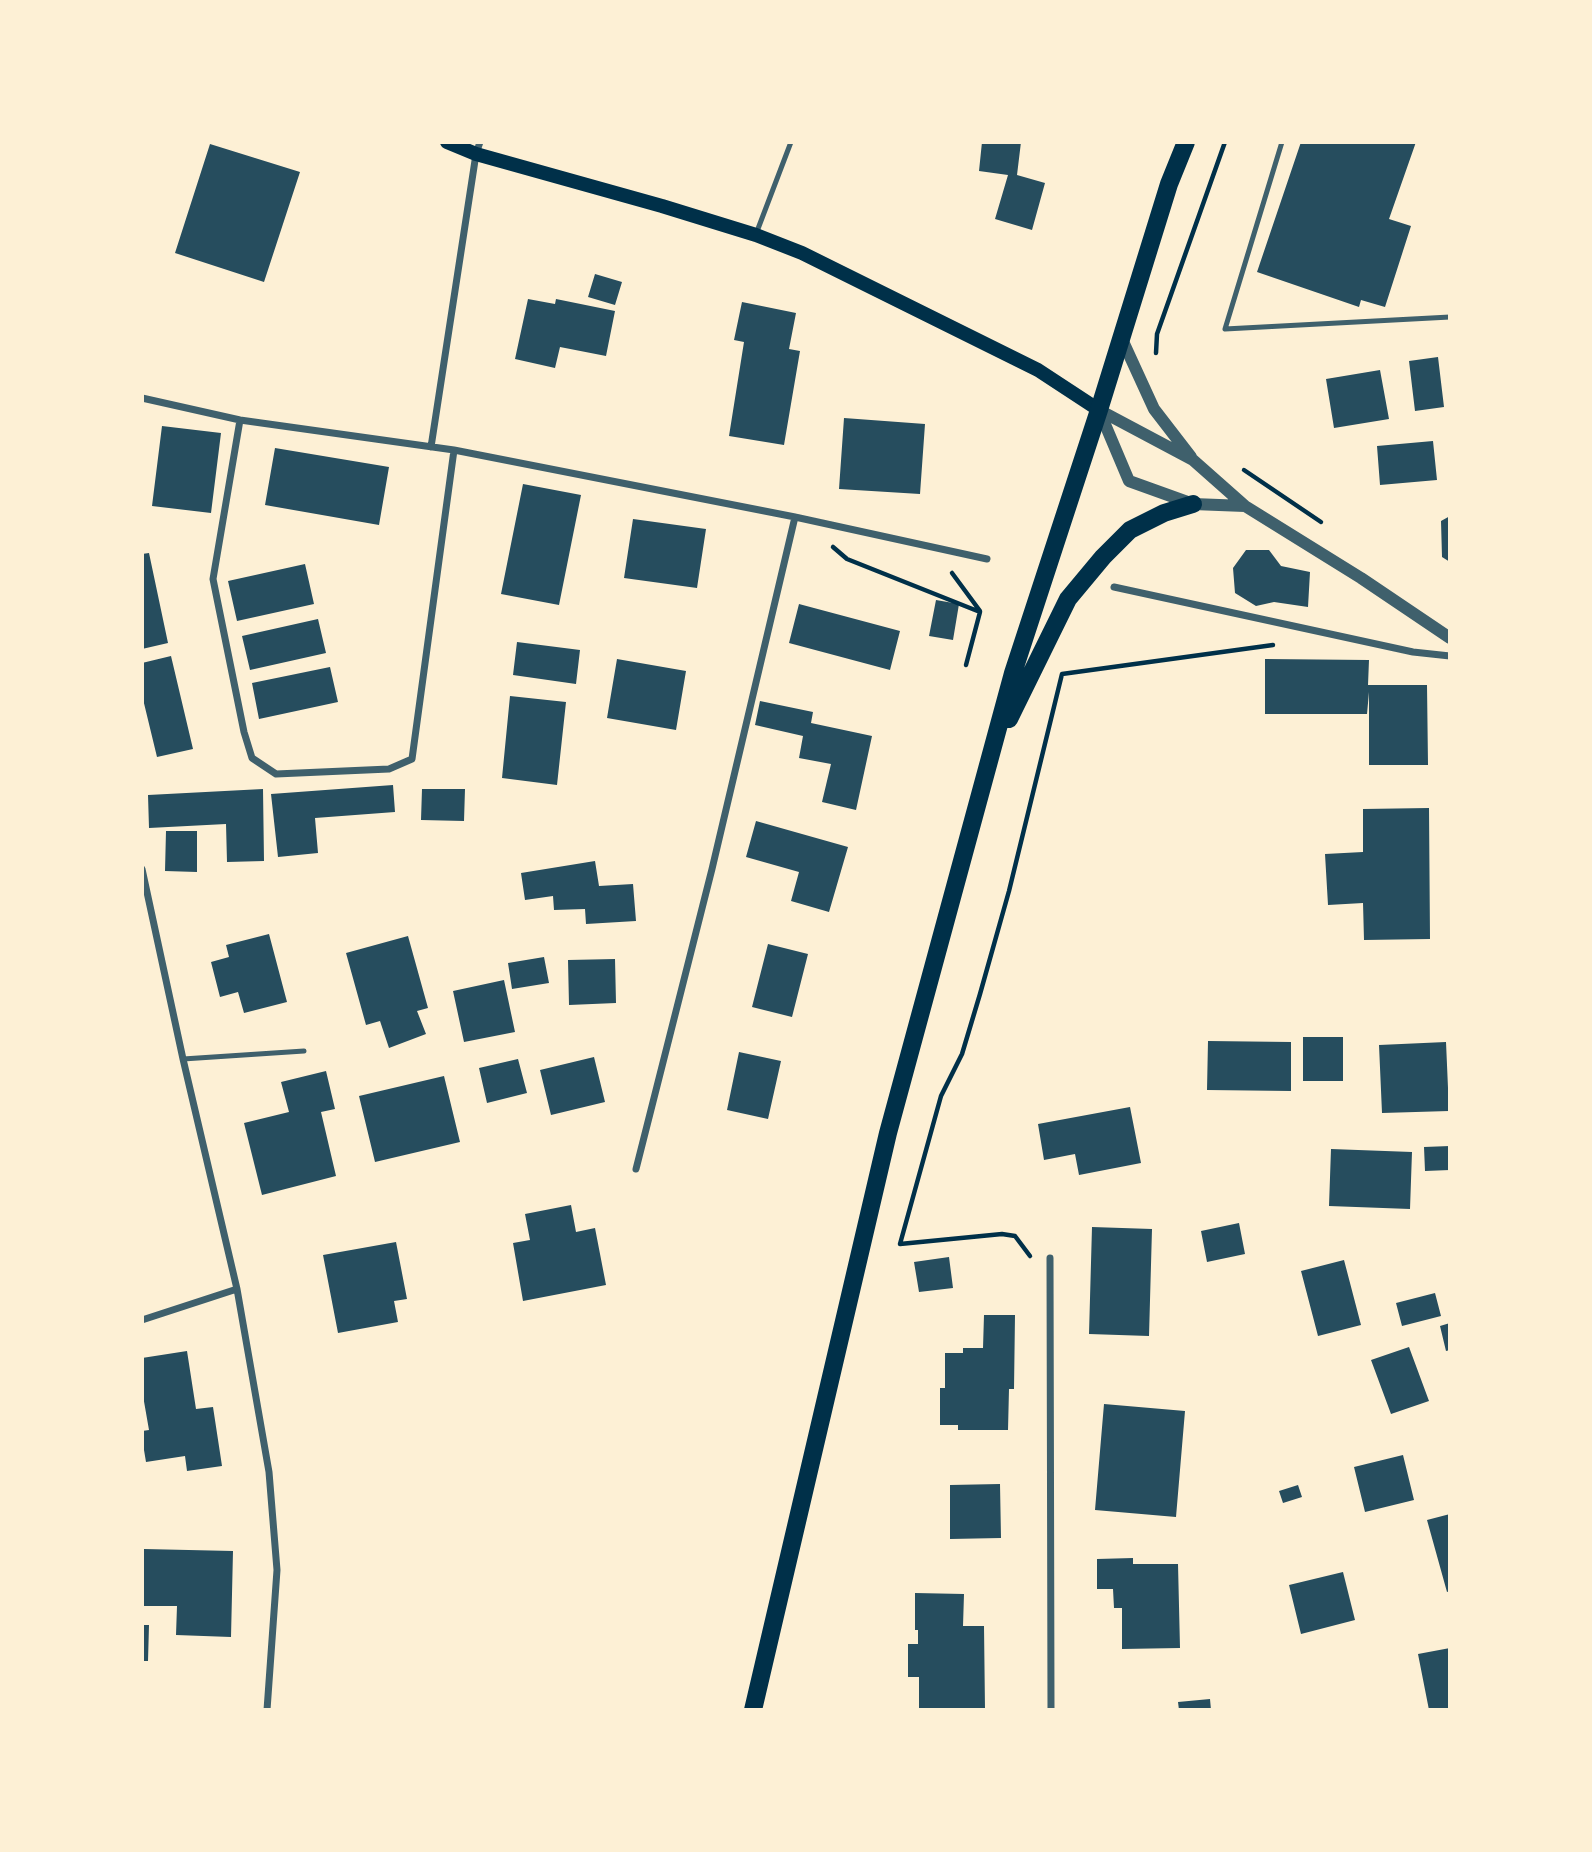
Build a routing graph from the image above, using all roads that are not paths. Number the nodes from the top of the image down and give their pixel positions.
1 (447, 142) edge
2 (791, 142) edge
3 (1186, 142) edge
4 (1282, 142) edge
5 (478, 148) edge
6 (756, 235) junction
7 (1450, 317) edge
8 (1121, 337) junction
9 (142, 398) edge
10 (1099, 410) junction
11 (240, 420) junction
12 (430, 447) junction
13 (454, 450) junction
14 (1193, 460) junction
15 (1194, 504) junction
16 (1245, 506) junction
17 (795, 517) junction
18 (987, 559) dead end
19 (1114, 587) dead end
20 (1450, 638) edge
21 (1450, 656) edge
22 (991, 753) junction
23 (142, 869) edge
24 (304, 1051) dead end
25 (183, 1059) junction
26 (636, 1169) dead end
27 (1050, 1258) road end
28 (237, 1289) junction
29 (142, 1320) edge
30 (267, 1710) edge
31 (753, 1710) edge
32 (1051, 1710) edge

1 - 5 main road
2 - 6 lane
3 - 8 main road
4 - 7 lane
5 - 6 main road
5 - 12 street
6 - 10 main road
8 - 10 main road
8 - 14 street
9 - 11 street
10 - 14 street
10 - 15 street
10 - 22 main road
11 - 12 street
11 - 13 street
12 - 13 street
13 - 17 street
14 - 16 street
15 - 16 street
15 - 22 main road
16 - 20 street
17 - 18 street
17 - 26 street
19 - 21 street
22 - 31 main road
23 - 25 street
24 - 25 lane
25 - 28 street
27 - 32 street
28 - 29 street
28 - 30 street

